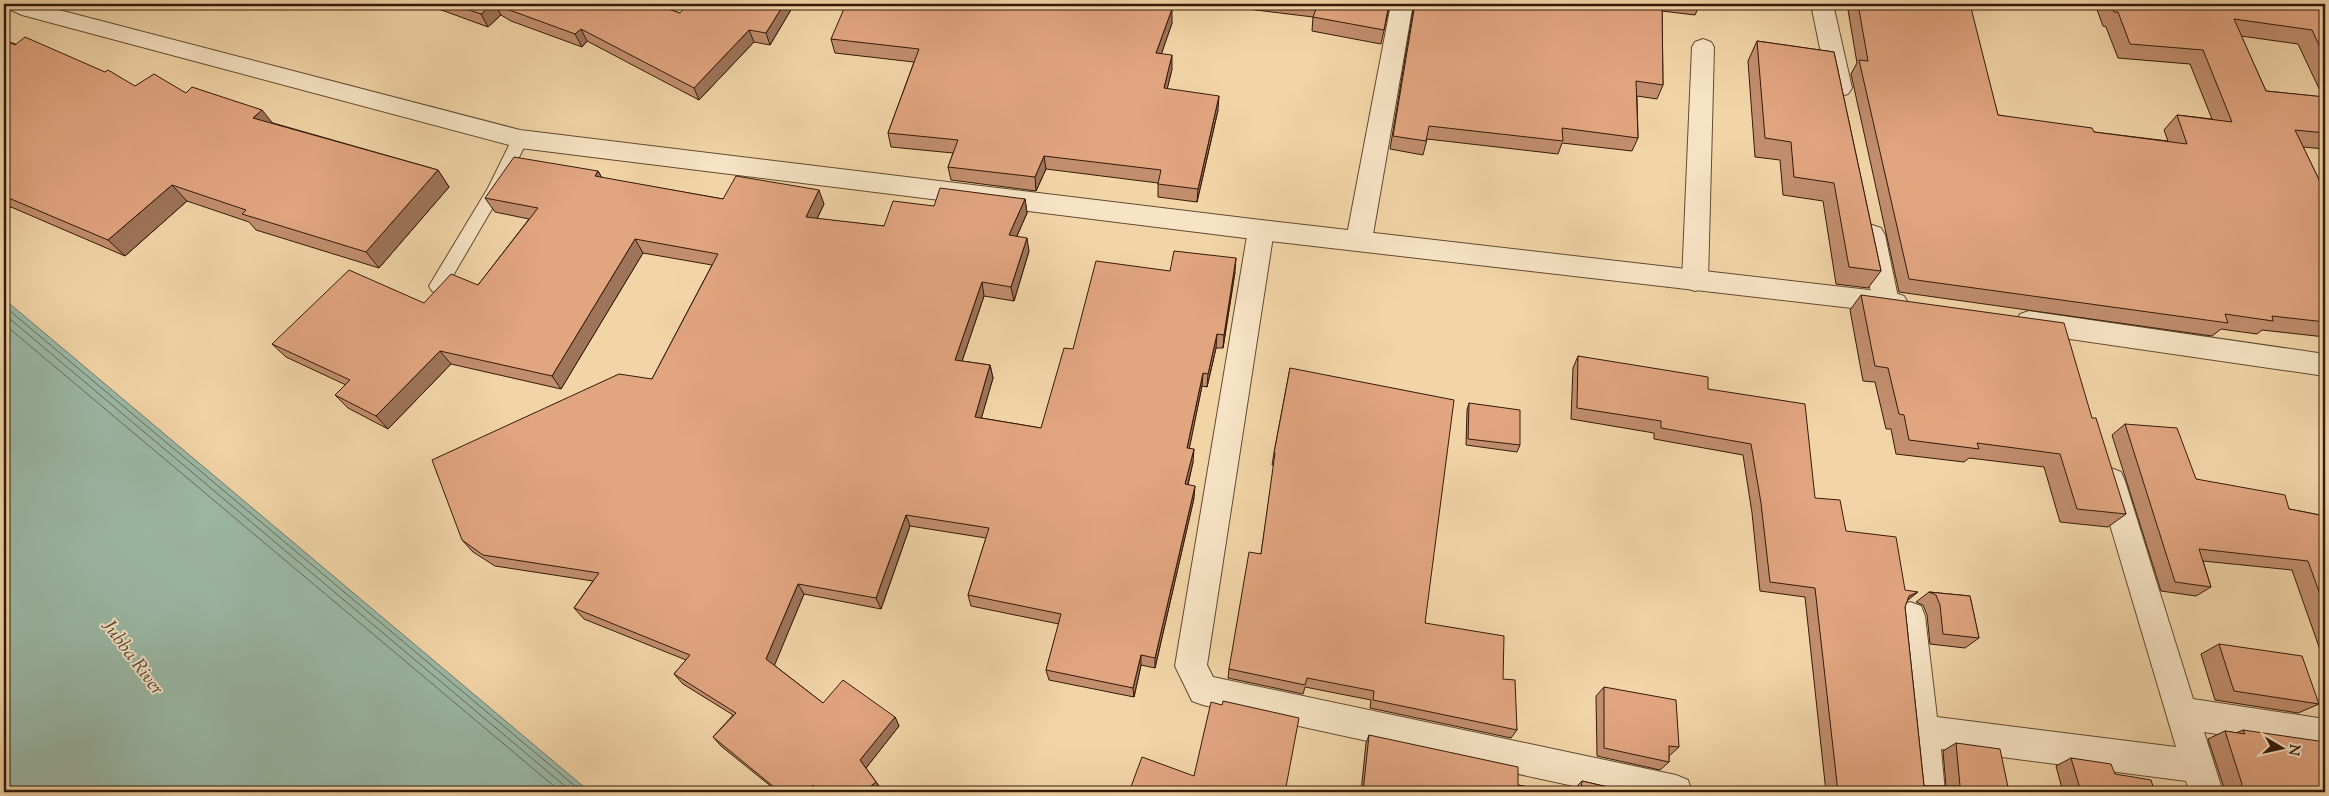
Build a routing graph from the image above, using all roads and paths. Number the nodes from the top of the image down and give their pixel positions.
1 (17, 4) edge
2 (1402, 4) edge
3 (1822, 4) edge
4 (1703, 47) dead end
5 (1845, 110) edge
6 (520, 139) junction
7 (1868, 216) edge
8 (1261, 230) junction
9 (1359, 240) junction
10 (1695, 281) junction
11 (438, 286) edge
12 (1886, 302) junction
13 (1916, 306) edge
14 (2004, 318) edge
15 (2325, 365) edge
16 (2102, 454) edge
17 (1910, 616) edge
18 (2184, 714) junction
19 (1922, 730) junction
20 (2325, 735) edge
21 (2203, 779) edge
22 (1676, 792) edge
23 (1929, 792) edge

1 - 6 street
2 - 9 street
3 - 5 street
4 - 10 street
6 - 8 street
6 - 11 lane
7 - 12 street
8 - 9 street
8 - 22 street
9 - 10 street
10 - 12 street
12 - 13 street
14 - 15 street
16 - 18 street
17 - 19 street
18 - 20 street
18 - 21 street
19 - 21 street
19 - 23 street

